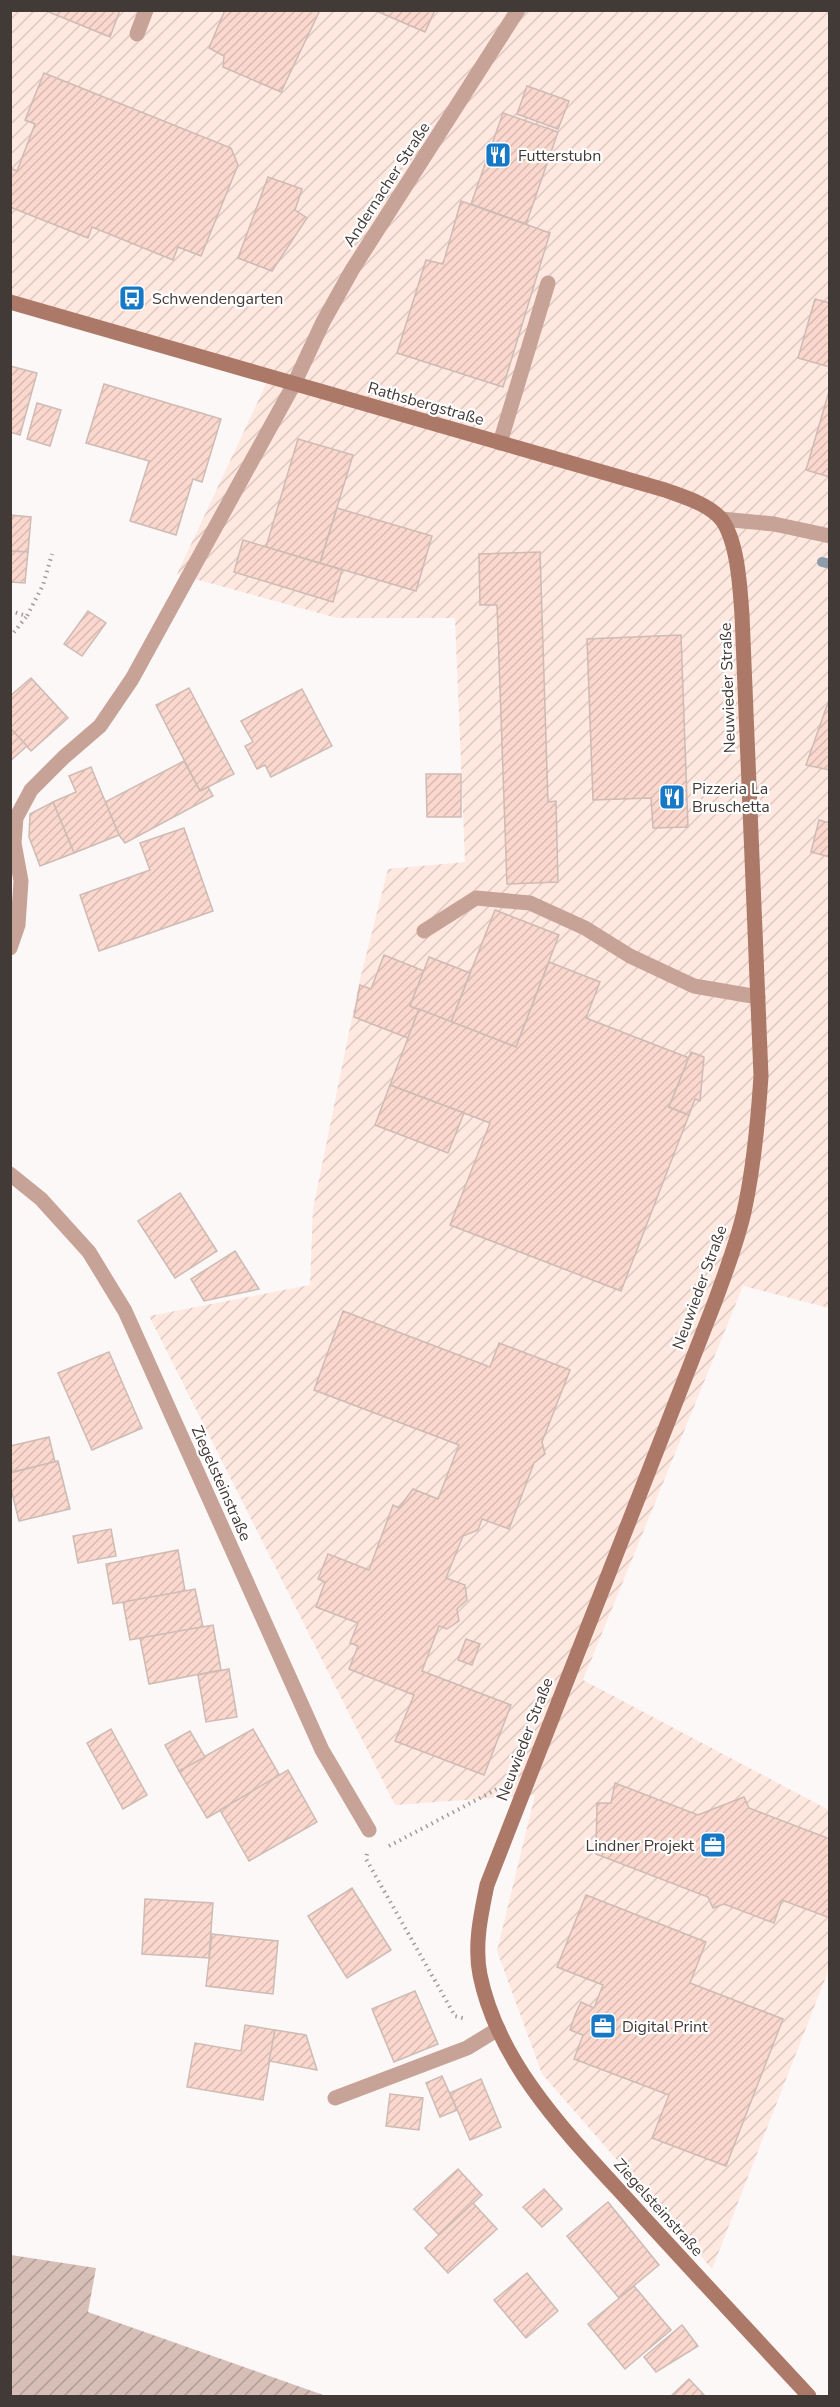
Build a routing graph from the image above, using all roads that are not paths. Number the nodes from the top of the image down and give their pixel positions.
1 (146, 10) edge
2 (518, 10) edge
3 (137, 34) dead end
4 (549, 283) dead end
5 (10, 302) edge
6 (294, 384) junction
7 (500, 443) junction
8 (721, 519) junction
9 (830, 536) edge
10 (424, 931) dead end
11 (10, 948) edge
12 (758, 997) junction
13 (10, 1174) edge
14 (369, 1830) road end
15 (498, 2029) junction
16 (335, 2098) dead end
17 (809, 2397) edge

1 - 3 street
2 - 6 street, Andernacher Straße
4 - 7 street
5 - 6 street, Rathsbergstraße
6 - 7 street, Rathsbergstraße
6 - 11 street
7 - 8 street, Rathsbergstraße
8 - 9 street
8 - 12 street, Neuwieder Straße
10 - 12 street
12 - 15 street, Neuwieder Straße
13 - 14 street, Ziegelsteinstraße
15 - 16 street
15 - 17 street, Ziegelsteinstraße

